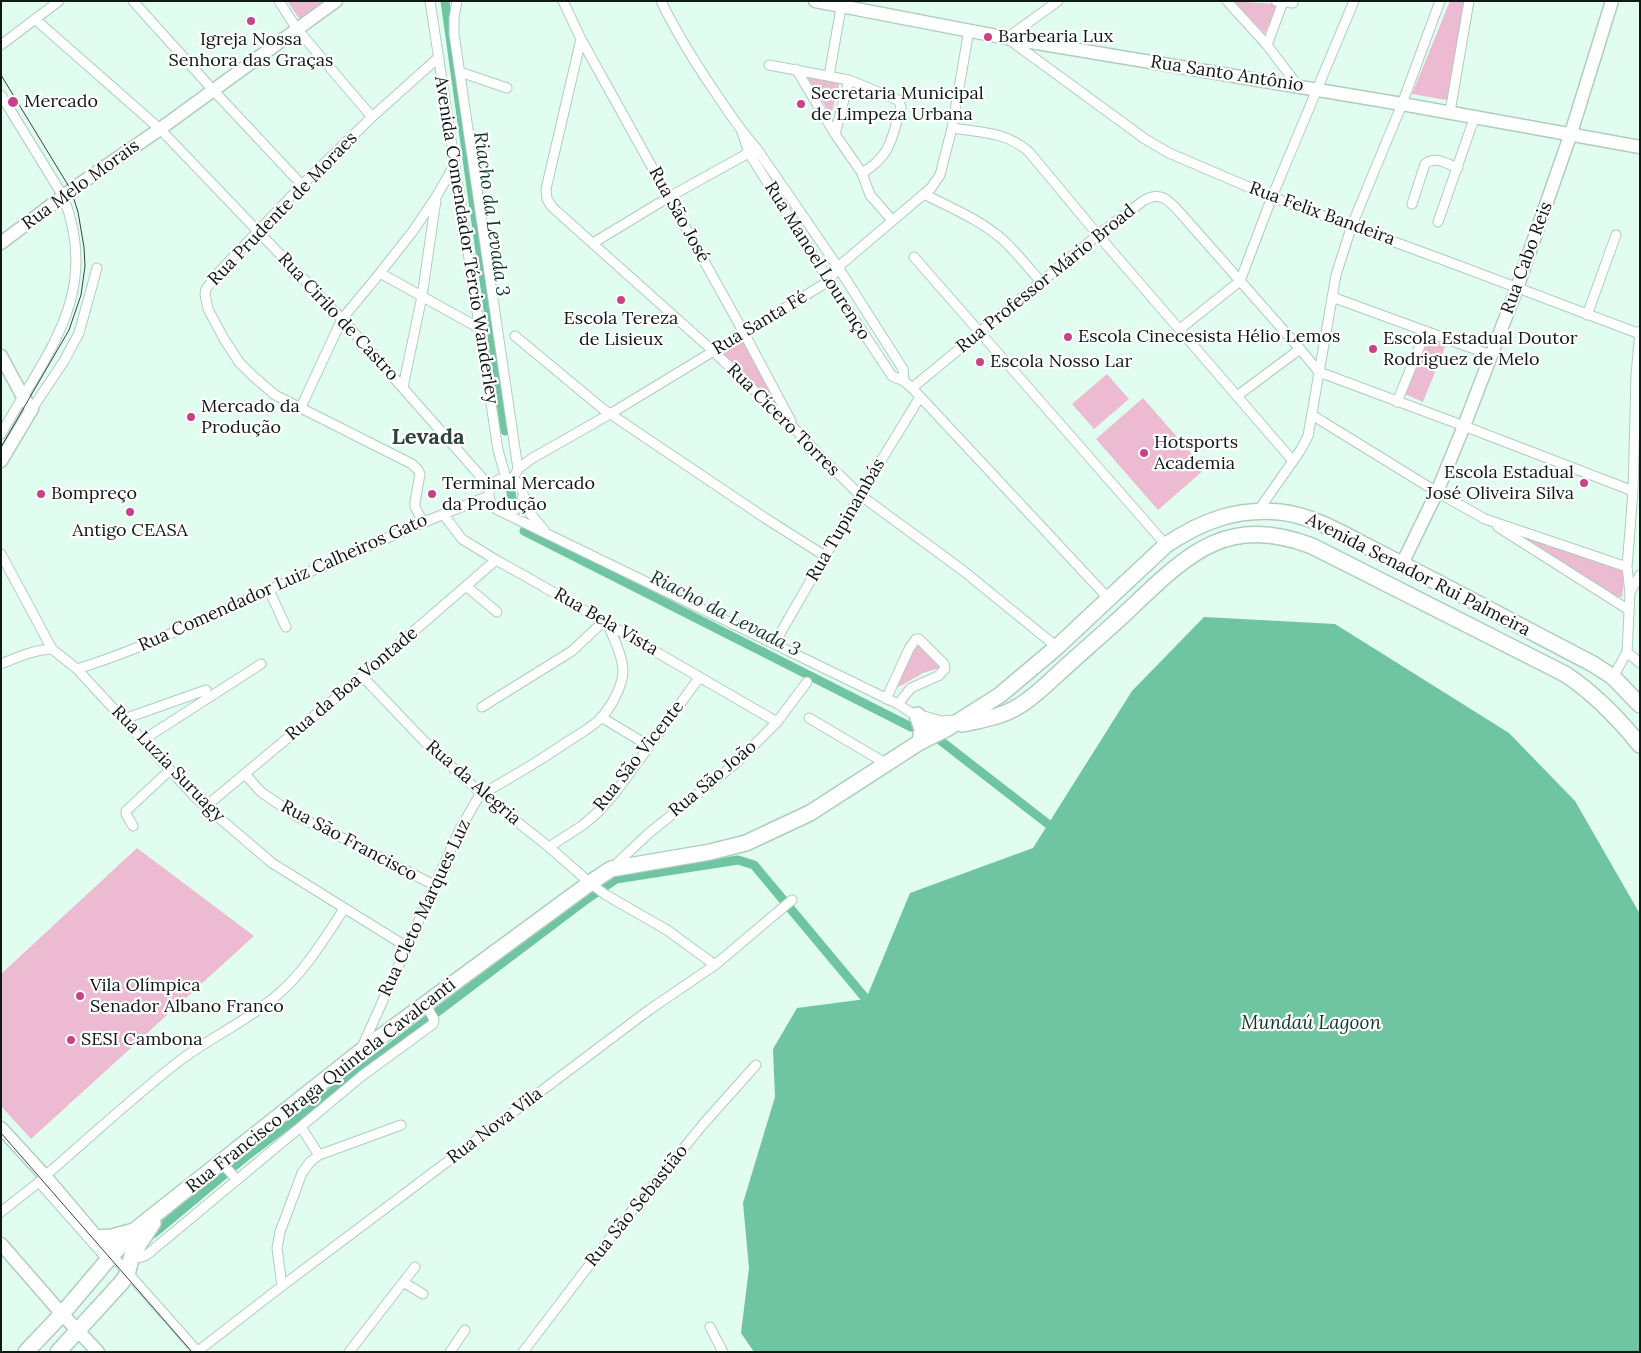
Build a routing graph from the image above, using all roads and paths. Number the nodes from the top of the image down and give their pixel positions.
1 (59, 1) edge
2 (134, 1) edge
3 (279, 1) edge
4 (336, 1) edge
5 (430, 1) edge
6 (456, 1) edge
7 (563, 1) edge
8 (662, 1) edge
9 (815, 1) edge
10 (1058, 1) edge
11 (1227, 1) edge
12 (1354, 1) edge
13 (1440, 1) edge
14 (1469, 1) edge
15 (1612, 1) edge
16 (1279, 2) edge
17 (841, 3) edge
18 (1293, 3) dead end
19 (36, 20) junction
20 (297, 29) junction
21 (970, 30) junction
22 (1007, 38) junction
23 (581, 40) junction
24 (1267, 44) junction
25 (1, 46) edge
26 (1029, 47) junction
27 (439, 57) junction
28 (769, 64) dead end
29 (796, 69) junction
30 (460, 72) junction
31 (829, 76) junction
32 (849, 80) junction
33 (1298, 86) junction
34 (507, 88) dead end
35 (1317, 89) junction
36 (213, 90) junction
37 (1, 95) edge
38 (1402, 104) junction
39 (1450, 112) junction
40 (1475, 116) junction
41 (372, 117) junction
42 (952, 128) junction
43 (160, 129) junction
44 (1571, 133) junction
45 (835, 134) junction
46 (1640, 147) edge
47 (753, 151) junction
48 (454, 166) junction
49 (1458, 168) junction
50 (862, 174) junction
51 (302, 185) junction
52 (924, 194) junction
53 (63, 196) junction
54 (436, 197) junction
55 (669, 197) junction
56 (1272, 197) junction
57 (1412, 204) dead end
58 (892, 220) junction
59 (1438, 222) dead end
60 (1352, 225) junction
61 (257, 232) junction
62 (1616, 235) dead end
63 (1098, 236) junction
64 (1, 243) edge
65 (593, 243) junction
66 (914, 258) dead end
67 (838, 267) junction
68 (96, 268) dead end
69 (380, 273) junction
70 (829, 281) junction
71 (1240, 281) junction
72 (1042, 282) junction
73 (1517, 288) junction
74 (422, 296) junction
75 (1332, 297) junction
76 (1587, 315) junction
77 (342, 318) junction
78 (480, 328) junction
79 (1180, 329) junction
80 (980, 332) junction
81 (1426, 332) junction
82 (744, 333) junction
83 (1639, 333) edge
84 (515, 336) dead end
85 (1300, 349) junction
86 (713, 351) junction
87 (1490, 355) junction
88 (1, 356) edge
89 (1319, 372) junction
90 (904, 381) junction
91 (403, 387) junction
92 (912, 388) junction
93 (1237, 396) junction
94 (23, 397) junction
95 (920, 397) junction
96 (1397, 402) junction
97 (301, 407) junction
98 (32, 409) junction
99 (610, 414) junction
100 (1312, 416) junction
101 (1464, 426) junction
102 (795, 429) junction
103 (1, 434) edge
104 (1, 461) edge
105 (1293, 462) junction
106 (518, 469) junction
107 (509, 478) junction
108 (1633, 491) junction
109 (490, 492) junction
110 (1437, 492) junction
111 (860, 495) junction
112 (524, 496) junction
113 (1258, 511) junction
114 (502, 512) junction
115 (443, 514) junction
116 (1485, 519) junction
117 (423, 522) junction
118 (546, 532) junction
119 (1166, 545) junction
120 (1, 554) edge
121 (825, 556) junction
122 (496, 560) junction
123 (1402, 564) junction
124 (1627, 567) junction
125 (1137, 571) junction
126 (1640, 575) edge
127 (466, 586) junction
128 (1121, 586) junction
129 (1151, 588) junction
130 (269, 590) junction
131 (1630, 593) junction
132 (1108, 598) junction
133 (1136, 603) junction
134 (1628, 610) junction
135 (497, 612) dead end
136 (606, 623) junction
137 (286, 628) dead end
138 (774, 644) junction
139 (1057, 647) junction
140 (52, 649) junction
141 (1627, 652) junction
142 (1640, 663) edge
143 (1, 664) edge
144 (261, 664) dead end
145 (77, 669) junction
146 (362, 676) junction
147 (1613, 677) junction
148 (699, 678) junction
149 (807, 682) dead end
150 (206, 690) dead end
151 (1628, 692) junction
152 (886, 699) junction
153 (898, 704) junction
154 (1640, 705) edge
155 (482, 707) dead end
156 (1610, 710) junction
157 (913, 713) junction
158 (601, 717) junction
159 (809, 718) dead end
160 (124, 719) junction
161 (777, 722) junction
162 (950, 726) junction
163 (143, 740) junction
164 (920, 742) junction
165 (1640, 745) edge
166 (649, 746) junction
167 (887, 764) junction
168 (170, 770) junction
169 (245, 774) junction
170 (482, 794) junction
171 (205, 807) junction
172 (133, 826) dead end
173 (549, 847) junction
174 (611, 869) junction
175 (592, 884) junction
176 (434, 885) junction
177 (789, 902) dead end
178 (344, 909) junction
179 (407, 947) junction
180 (715, 965) junction
181 (476, 967) joint
182 (431, 1014) junction
183 (360, 1052) junction
184 (756, 1065) dead end
185 (401, 1125) dead end
186 (301, 1127) junction
187 (1, 1128) edge
188 (319, 1155) junction
189 (224, 1165) junction
190 (235, 1178) junction
191 (42, 1179) junction
192 (166, 1206) junction
193 (1, 1212) edge
194 (134, 1232) junction
195 (97, 1238) junction
196 (1, 1244) edge
197 (132, 1255) junction
198 (110, 1257) junction
199 (415, 1267) dead end
200 (128, 1273) junction
201 (403, 1282) junction
202 (88, 1284) junction
203 (282, 1286) junction
204 (423, 1294) dead end
205 (106, 1300) junction
206 (62, 1314) junction
207 (710, 1328) dead end
208 (465, 1330) dead end
209 (78, 1331) junction
210 (26, 1352) edge
211 (58, 1352) edge
212 (98, 1352) edge
213 (198, 1352) edge
214 (349, 1352) edge
215 (450, 1352) edge
216 (524, 1352) edge
217 (723, 1352) edge

1 - 19 street
2 - 36 street
3 - 20 street
4 - 20 street, Rua Melo Morais
5 - 27 street, Avenida Comendador Tércio Wanderley
6 - 30 street, Avenida Comendador Tércio Wanderley
7 - 23 street, Rua São José
8 - 47 street, Rua Manoel Lourenço
9 - 17 street, Rua Santo Antônio
10 - 22 street
11 - 24 street
12 - 35 street
13 - 38 street
14 - 39 street
15 - 44 street, Rua Cabo Reis
16 - 18 street
16 - 24 street
17 - 21 street, Rua Santo Antônio
17 - 31 street
19 - 25 street
19 - 43 street, Rua Cirilo de Castro
20 - 36 street, Rua Melo Morais
20 - 41 street
21 - 22 street, Rua Santo Antônio
21 - 42 street, Rua Santa Fé
22 - 26 street, Rua Santo Antônio
23 - 55 street, Rua São José
23 - 65 street, Rua Cícero Torres
24 - 33 street
26 - 33 street, Rua Santo Antônio
26 - 56 street, Rua Felix Bandeira
27 - 41 street, Rua Prudente de Moraes
27 - 48 street, Avenida Comendador Tércio Wanderley
28 - 29 street
29 - 31 street
29 - 45 street
30 - 34 street
30 - 106 street, Avenida Comendador Tércio Wanderley
31 - 32 street
32 - 45 street
32 - 50 street
33 - 35 street, Rua Santo Antônio
35 - 38 street, Rua Santo Antônio
35 - 56 street
36 - 43 street, Rua Melo Morais
36 - 51 street
37 - 53 street
38 - 39 street, Rua Santo Antônio
38 - 60 street
39 - 40 street, Rua Santo Antônio
40 - 44 street, Rua Santo Antônio
40 - 49 street
41 - 51 street, Rua Prudente de Moraes
42 - 52 street, Rua Santa Fé
42 - 63 street
43 - 53 street, Rua Melo Morais
43 - 61 street, Rua Cirilo de Castro
44 - 46 street, Rua Santo Antônio
44 - 73 street, Rua Cabo Reis
45 - 50 street
47 - 55 street
47 - 67 street, Rua Manoel Lourenço
47 - 70 street, Rua Manoel Lourenço
48 - 54 street
48 - 78 street, Avenida Comendador Tércio Wanderley
49 - 57 street
49 - 59 street
50 - 58 street
51 - 61 street, Rua Prudente de Moraes
52 - 58 street, Rua Santa Fé
52 - 72 street
53 - 64 street, Rua Melo Morais
53 - 94 street
54 - 69 street
54 - 74 street
55 - 65 street
55 - 82 street, Rua São José
56 - 60 street, Rua Felix Bandeira
56 - 71 street
58 - 67 street, Rua Santa Fé
60 - 73 street, Rua Felix Bandeira
60 - 75 street
61 - 77 street, Rua Cirilo de Castro
61 - 97 street, Rua Prudente de Moraes
62 - 76 street
63 - 71 street, Rua Professor Mário Broad
63 - 72 street, Rua Professor Mário Broad
63 - 79 street
65 - 86 street, Rua Cícero Torres
66 - 80 street
67 - 70 street, Rua Santa Fé
67 - 90 street, Rua Manoel Lourenço
68 - 98 street
69 - 74 street
69 - 77 street
70 - 82 street, Rua Santa Fé
70 - 90 street, Rua Manoel Lourenço
71 - 79 street
71 - 85 street
72 - 80 street, Rua Professor Mário Broad
73 - 76 street, Rua Felix Bandeira
73 - 87 street, Rua Cabo Reis
74 - 78 street
74 - 91 street
75 - 81 street
75 - 89 street
76 - 83 street, Rua Felix Bandeira
77 - 91 street, Rua Cirilo de Castro
77 - 97 street
78 - 107 street, Avenida Comendador Tércio Wanderley
79 - 93 street
80 - 92 street, Rua Professor Mário Broad
80 - 119 street
81 - 87 street
81 - 96 street
82 - 86 street, Rua Santa Fé
82 - 102 street, Rua São José
83 - 108 street
84 - 99 street
85 - 89 street
85 - 93 street
86 - 99 street, Rua Santa Fé
86 - 102 street, Rua Cícero Torres
87 - 101 street, Rua Cabo Reis
88 - 94 street
89 - 96 street
89 - 100 street
90 - 92 street, Rua Manoel Lourenço
91 - 109 street, Rua Cirilo de Castro
92 - 95 street, Rua Manoel Lourenço
93 - 105 street
94 - 98 street
94 - 103 street
95 - 111 street, Rua Tupinambás
95 - 132 street, Rua Manoel Lourenço
96 - 101 street
97 - 117 street, Rua Prudente de Moraes
98 - 104 street
99 - 106 street, Rua Santa Fé
99 - 121 street
100 - 105 street
100 - 110 street
101 - 108 street
101 - 110 street, Rua Cabo Reis
102 - 111 street, Rua Cícero Torres
105 - 113 street
106 - 107 street, Rua Santa Fé
107 - 109 street
107 - 112 street
108 - 124 street
109 - 114 street
109 - 115 street, Rua Comendador Luiz Calheiros Gato
110 - 116 street
110 - 123 street, Rua Cabo Reis
111 - 121 street, Rua Tupinambás
111 - 139 street, Rua Cícero Torres
112 - 114 street
112 - 118 street
113 - 119 main road, Avenida Senador Rui Palmeira
113 - 123 main road, Avenida Senador Rui Palmeira
114 - 118 street
115 - 117 street, Rua Comendador Luiz Calheiros Gato
115 - 122 street, Rua Bela Vista
116 - 124 street
116 - 134 street
117 - 130 street, Rua Comendador Luiz Calheiros Gato
118 - 138 street
119 - 125 main road, Avenida Senador Rui Palmeira
120 - 140 street, Rua Luzia Suruagy
121 - 138 street, Rua Tupinambás
122 - 127 street, Rua da Boa Vontade
122 - 136 street, Rua Bela Vista
123 - 147 main road, Avenida Senador Rui Palmeira
124 - 131 street
125 - 128 main road, Avenida Senador Rui Palmeira
125 - 129 main road
126 - 131 street
127 - 135 street
127 - 146 street, Rua da Boa Vontade
128 - 132 main road, Avenida Senador Rui Palmeira
128 - 133 main road
129 - 133 main road, Avenida Senador Rui Palmeira
129 - 156 main road, Avenida Senador Rui Palmeira
130 - 137 street
130 - 145 street, Rua Comendador Luiz Calheiros Gato
131 - 134 street
132 - 139 main road, Avenida Senador Rui Palmeira
133 - 162 main road, Avenida Senador Rui Palmeira
134 - 141 street
136 - 148 street, Rua Bela Vista
136 - 155 street
136 - 158 street
138 - 152 street
139 - 162 main road, Avenida Senador Rui Palmeira
140 - 143 street
140 - 145 street, Rua Luzia Suruagy
141 - 142 street
141 - 147 street
144 - 163 street
145 - 160 street, Rua Luzia Suruagy
146 - 169 street, Rua da Boa Vontade
146 - 170 street, Rua da Alegria
147 - 151 main road, Avenida Senador Rui Palmeira
148 - 161 street, Rua Bela Vista
148 - 166 street, Rua São Vicente
149 - 161 street, Rua São João
150 - 160 street
151 - 154 main road, Avenida Senador Rui Palmeira
151 - 156 main road
152 - 153 street
152 - 153 street
153 - 157 street
156 - 165 main road, Avenida Senador Rui Palmeira
157 - 162 street
157 - 162 street
157 - 164 main road
158 - 166 street
158 - 170 street
159 - 167 street
160 - 163 street, Rua Luzia Suruagy
161 - 174 street, Rua São João
162 - 164 main road, Avenida Senador Rui Palmeira
163 - 168 street, Rua Luzia Suruagy
164 - 167 main road, Avenida Senador Rui Palmeira
166 - 173 street, Rua São Vicente
167 - 174 main road, Avenida Senador Rui Palmeira
168 - 171 street, Rua Luzia Suruagy
168 - 172 street
169 - 171 street, Rua da Boa Vontade
169 - 176 street, Rua São Francisco
170 - 173 street, Rua da Alegria
170 - 176 street, Rua Cleto Marques Luz
171 - 178 street, Rua Luzia Suruagy
173 - 175 street, Rua da Alegria
174 - 175 main road, Avenida Senador Rui Palmeira
175 - 180 street, Rua da Alegria
175 - 181 main road, Avenida Senador Rui Palmeira
176 - 179 street, Rua Cleto Marques Luz
177 - 180 street, Rua Nova Vila
178 - 179 street, Rua Luzia Suruagy
178 - 191 street
179 - 183 street, Rua Cleto Marques Luz
180 - 203 street, Rua Nova Vila
181 - 182 main road, Rua Francisco Braga Quintela Cavalcanti
182 - 183 main road, Rua Francisco Braga Quintela Cavalcanti
182 - 186 street
183 - 189 main road, Rua Francisco Braga Quintela Cavalcanti
184 - 216 street, Rua São Sebastião
185 - 188 street
186 - 188 street
186 - 190 street
187 - 191 street
188 - 203 street
189 - 190 street
189 - 192 main road, Rua Francisco Braga Quintela Cavalcanti
190 - 197 street
191 - 193 street
191 - 195 street
191 - 198 street
192 - 194 main road
192 - 197 main road
194 - 195 main road
194 - 198 main road
195 - 198 street
196 - 206 street
197 - 200 main road
198 - 200 street
198 - 202 main road
199 - 201 street
200 - 205 main road
200 - 213 street
201 - 204 street
201 - 214 street
202 - 205 main road
202 - 206 main road
203 - 213 street, Rua Nova Vila
205 - 209 main road
206 - 209 street
206 - 210 main road
207 - 217 street
208 - 215 street
209 - 211 main road
209 - 212 street

